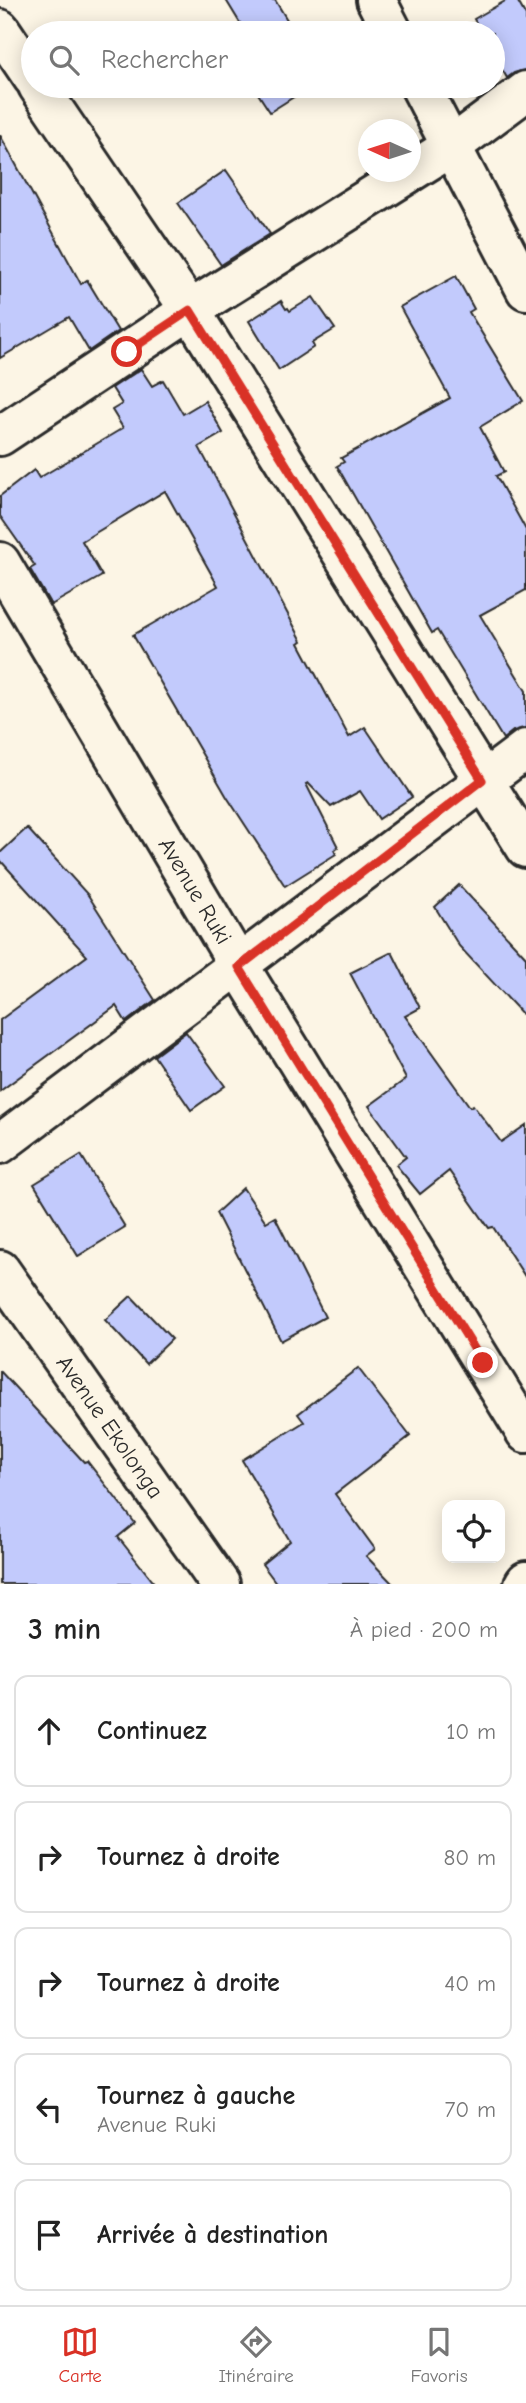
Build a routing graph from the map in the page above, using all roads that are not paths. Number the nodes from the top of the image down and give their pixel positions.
1 (376, 0) edge
2 (387, 21) edge
3 (0, 29) edge
4 (21, 60) edge
5 (526, 91) edge
6 (46, 98) edge
7 (427, 98) edge
8 (452, 146) junction
9 (526, 290) edge
10 (190, 310) junction
11 (0, 436) edge
12 (0, 562) edge
13 (526, 749) edge
14 (482, 780) junction
15 (526, 848) edge
16 (239, 967) junction
17 (0, 1144) edge
18 (0, 1270) edge
19 (526, 1433) edge
20 (220, 1584) edge

1 - 2 street
3 - 4 street
5 - 8 street
6 - 10 street
7 - 8 street
8 - 9 street
8 - 10 street
10 - 11 street
10 - 14 street
12 - 16 street, Avenue Ruki
13 - 14 street
14 - 15 street
14 - 16 street
16 - 17 street
16 - 19 street, Avenue Ruki
18 - 20 street, Avenue Ekolonga

